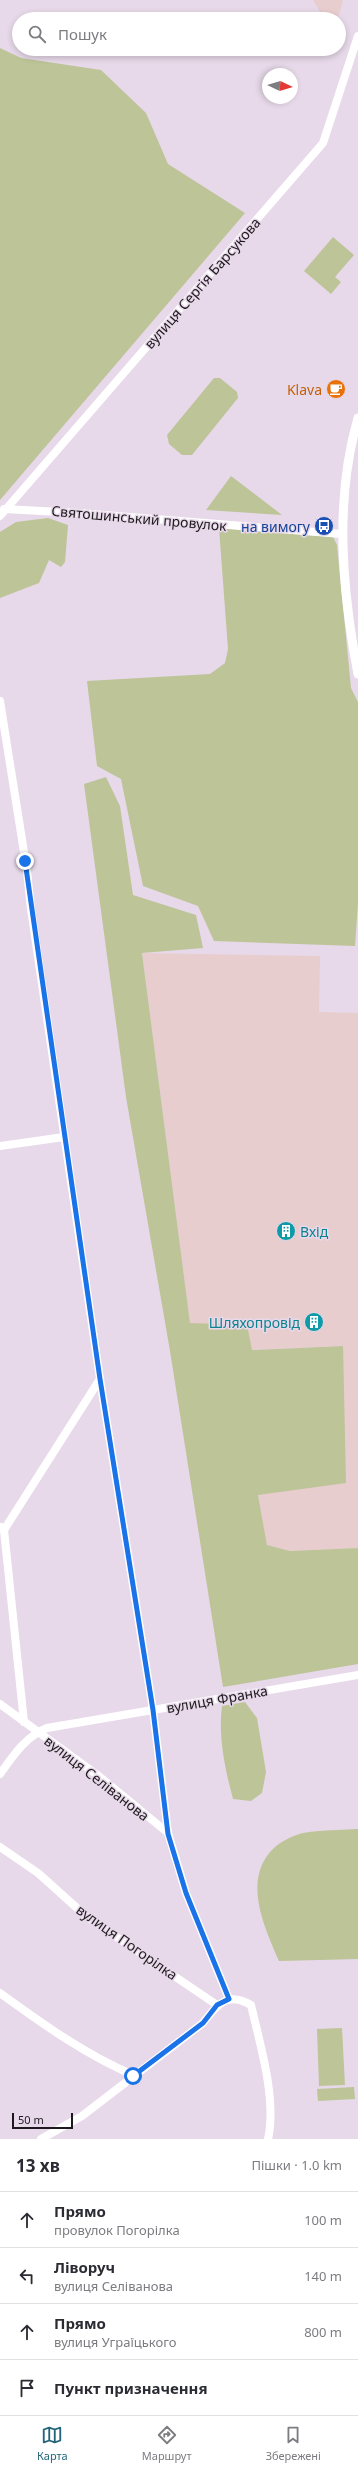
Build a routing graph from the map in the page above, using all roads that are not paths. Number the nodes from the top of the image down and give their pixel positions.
1 (358, 36) edge
2 (358, 418) edge
3 (4, 509) edge
4 (0, 516) edge
5 (342, 534) junction
6 (358, 674) edge
7 (0, 701) edge
8 (64, 1137) junction
9 (0, 1146) edge
10 (100, 1379) junction
11 (2, 1528) edge
12 (358, 1675) edge
13 (0, 1704) edge
14 (153, 1710) junction
15 (24, 1722) junction
16 (37, 1732) junction
17 (0, 1774) edge
18 (168, 1834) junction
19 (0, 1847) edge
20 (0, 1993) edge
21 (229, 1999) junction
22 (217, 2005) junction
23 (133, 2076) junction
24 (41, 2139) edge
25 (268, 2139) edge

1 - 3 street, вулиця Сергія Барсукова
2 - 5 street
3 - 4 street, вулиця Сергія Барсукова
3 - 5 street, Святошинський провулок
5 - 6 street
7 - 8 street
8 - 9 street
8 - 10 street
10 - 11 street
10 - 14 street
11 - 15 street
12 - 14 street, вулиця Франка
13 - 15 street, вулиця Селіванова
14 - 16 street, вулиця Франка
14 - 18 street
15 - 16 street, вулиця Селіванова
16 - 17 street, вулиця Франка
16 - 18 street, вулиця Селіванова
18 - 21 street
19 - 22 street, вулиця Погорілка
20 - 23 street
21 - 22 street
21 - 25 street
22 - 23 street
23 - 24 street

